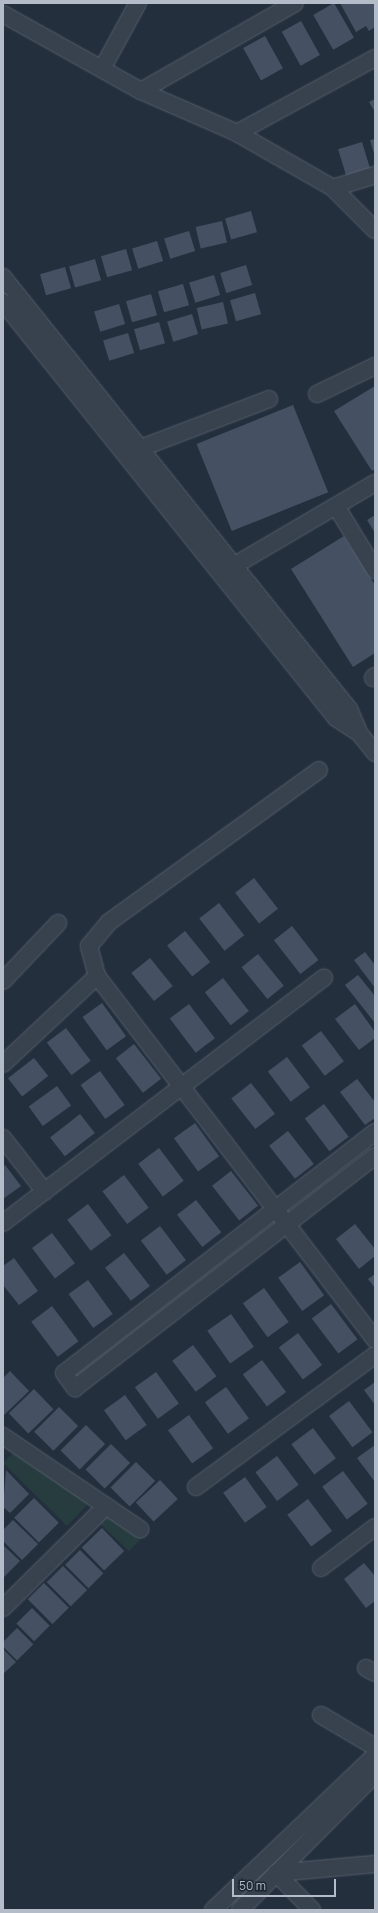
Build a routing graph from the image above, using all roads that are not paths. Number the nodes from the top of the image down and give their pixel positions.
1 (138, 3) edge
2 (295, 3) edge
3 (3, 14) edge
4 (375, 58) edge
5 (102, 69) junction
6 (141, 91) junction
7 (237, 133) junction
8 (375, 176) edge
9 (333, 188) junction
10 (375, 230) edge
11 (3, 277) edge
12 (3, 302) edge
13 (375, 366) edge
14 (317, 394) dead end
15 (270, 399) dead end
16 (141, 448) junction
17 (375, 483) edge
18 (336, 506) junction
19 (227, 570) junction
20 (375, 570) edge
21 (374, 751) edge
22 (319, 770) dead end
23 (58, 923) dead end
24 (97, 976) junction
25 (324, 978) dead end
26 (3, 981) edge
27 (3, 1064) edge
28 (184, 1087) junction
29 (375, 1132) edge
30 (3, 1138) edge
31 (375, 1156) edge
32 (44, 1192) junction
33 (276, 1209) junction
34 (3, 1223) edge
35 (287, 1224) junction
36 (375, 1340) edge
37 (375, 1355) edge
38 (5, 1441) edge
39 (196, 1487) dead end
40 (106, 1506) junction
41 (375, 1527) edge
42 (140, 1529) dead end
43 (321, 1568) dead end
44 (3, 1608) edge
45 (321, 1715) dead end
46 (375, 1747) edge
47 (375, 1755) edge
48 (375, 1774) edge
49 (375, 1864) edge
50 (276, 1874) junction
51 (213, 1910) edge
52 (240, 1910) edge
53 (312, 1910) edge

1 - 5 street
2 - 6 street
3 - 5 street
4 - 7 street
5 - 6 street
6 - 7 street
7 - 9 street
8 - 9 street
9 - 10 street
11 - 16 street
12 - 19 street
13 - 14 street
15 - 16 street
16 - 19 street
17 - 18 street
18 - 19 street
18 - 20 street
19 - 21 street
22 - 24 street
23 - 26 street
24 - 27 street
24 - 28 street
25 - 28 street
28 - 32 street
28 - 33 street
29 - 33 street
30 - 32 street
31 - 35 street
32 - 34 street
33 - 35 street
33 - 35 street
35 - 36 street
37 - 39 street
38 - 40 street
40 - 42 street
40 - 44 street
41 - 43 street
45 - 46 street
47 - 51 street
48 - 50 street
49 - 50 street
50 - 52 street
50 - 53 street

